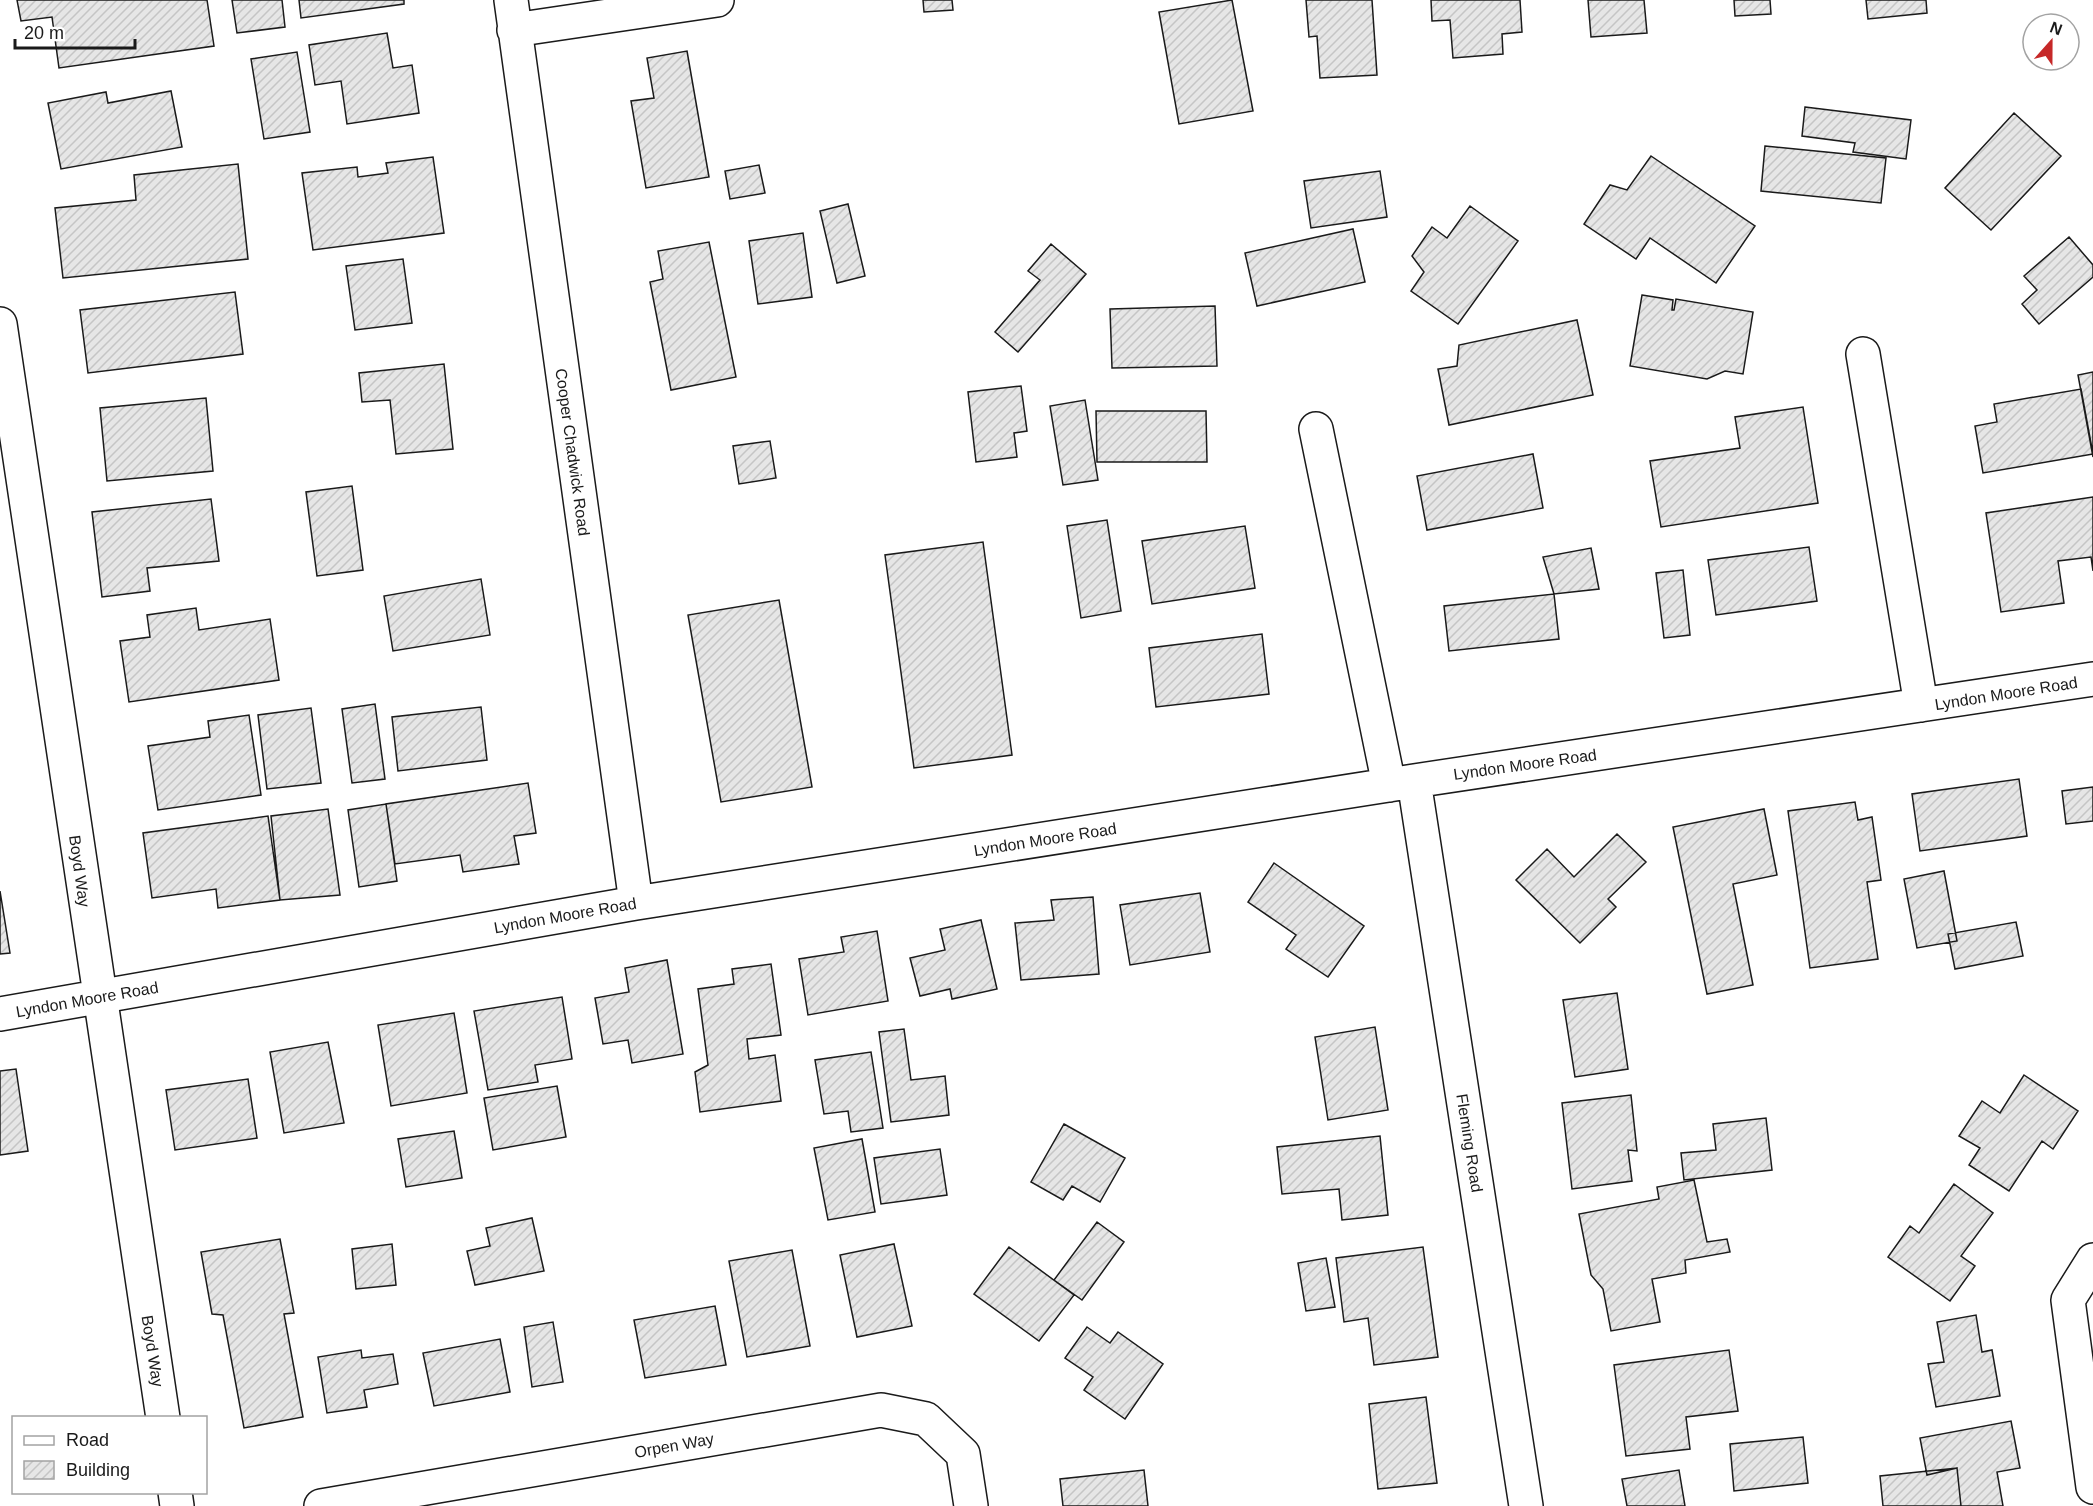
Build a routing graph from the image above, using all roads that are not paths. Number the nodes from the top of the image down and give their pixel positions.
1 (717, 0) edge
2 (512, 15) edge
3 (0, 324) edge
4 (1863, 354) dead end
5 (1316, 429) dead end
6 (2093, 679) edge
7 (1921, 705) junction
8 (1402, 783) junction
9 (636, 903) junction
10 (99, 998) junction
11 (0, 1014) edge
12 (2093, 1260) edge
13 (163, 1416) edge
14 (2093, 1487) edge
15 (321, 1506) edge
16 (971, 1506) edge
17 (1526, 1506) edge

1 - 2 street
2 - 9 street, Cooper Chadwick Road
3 - 10 street, Boyd Way
4 - 7 street
5 - 8 street, Fleming Road
6 - 7 street, Lyndon Moore Road
7 - 8 street, Lyndon Moore Road
8 - 9 street, Lyndon Moore Road
8 - 17 street, Fleming Road
9 - 10 street, Lyndon Moore Road
10 - 11 street, Lyndon Moore Road
10 - 13 street, Boyd Way
12 - 14 street
15 - 16 street, Orpen Way

